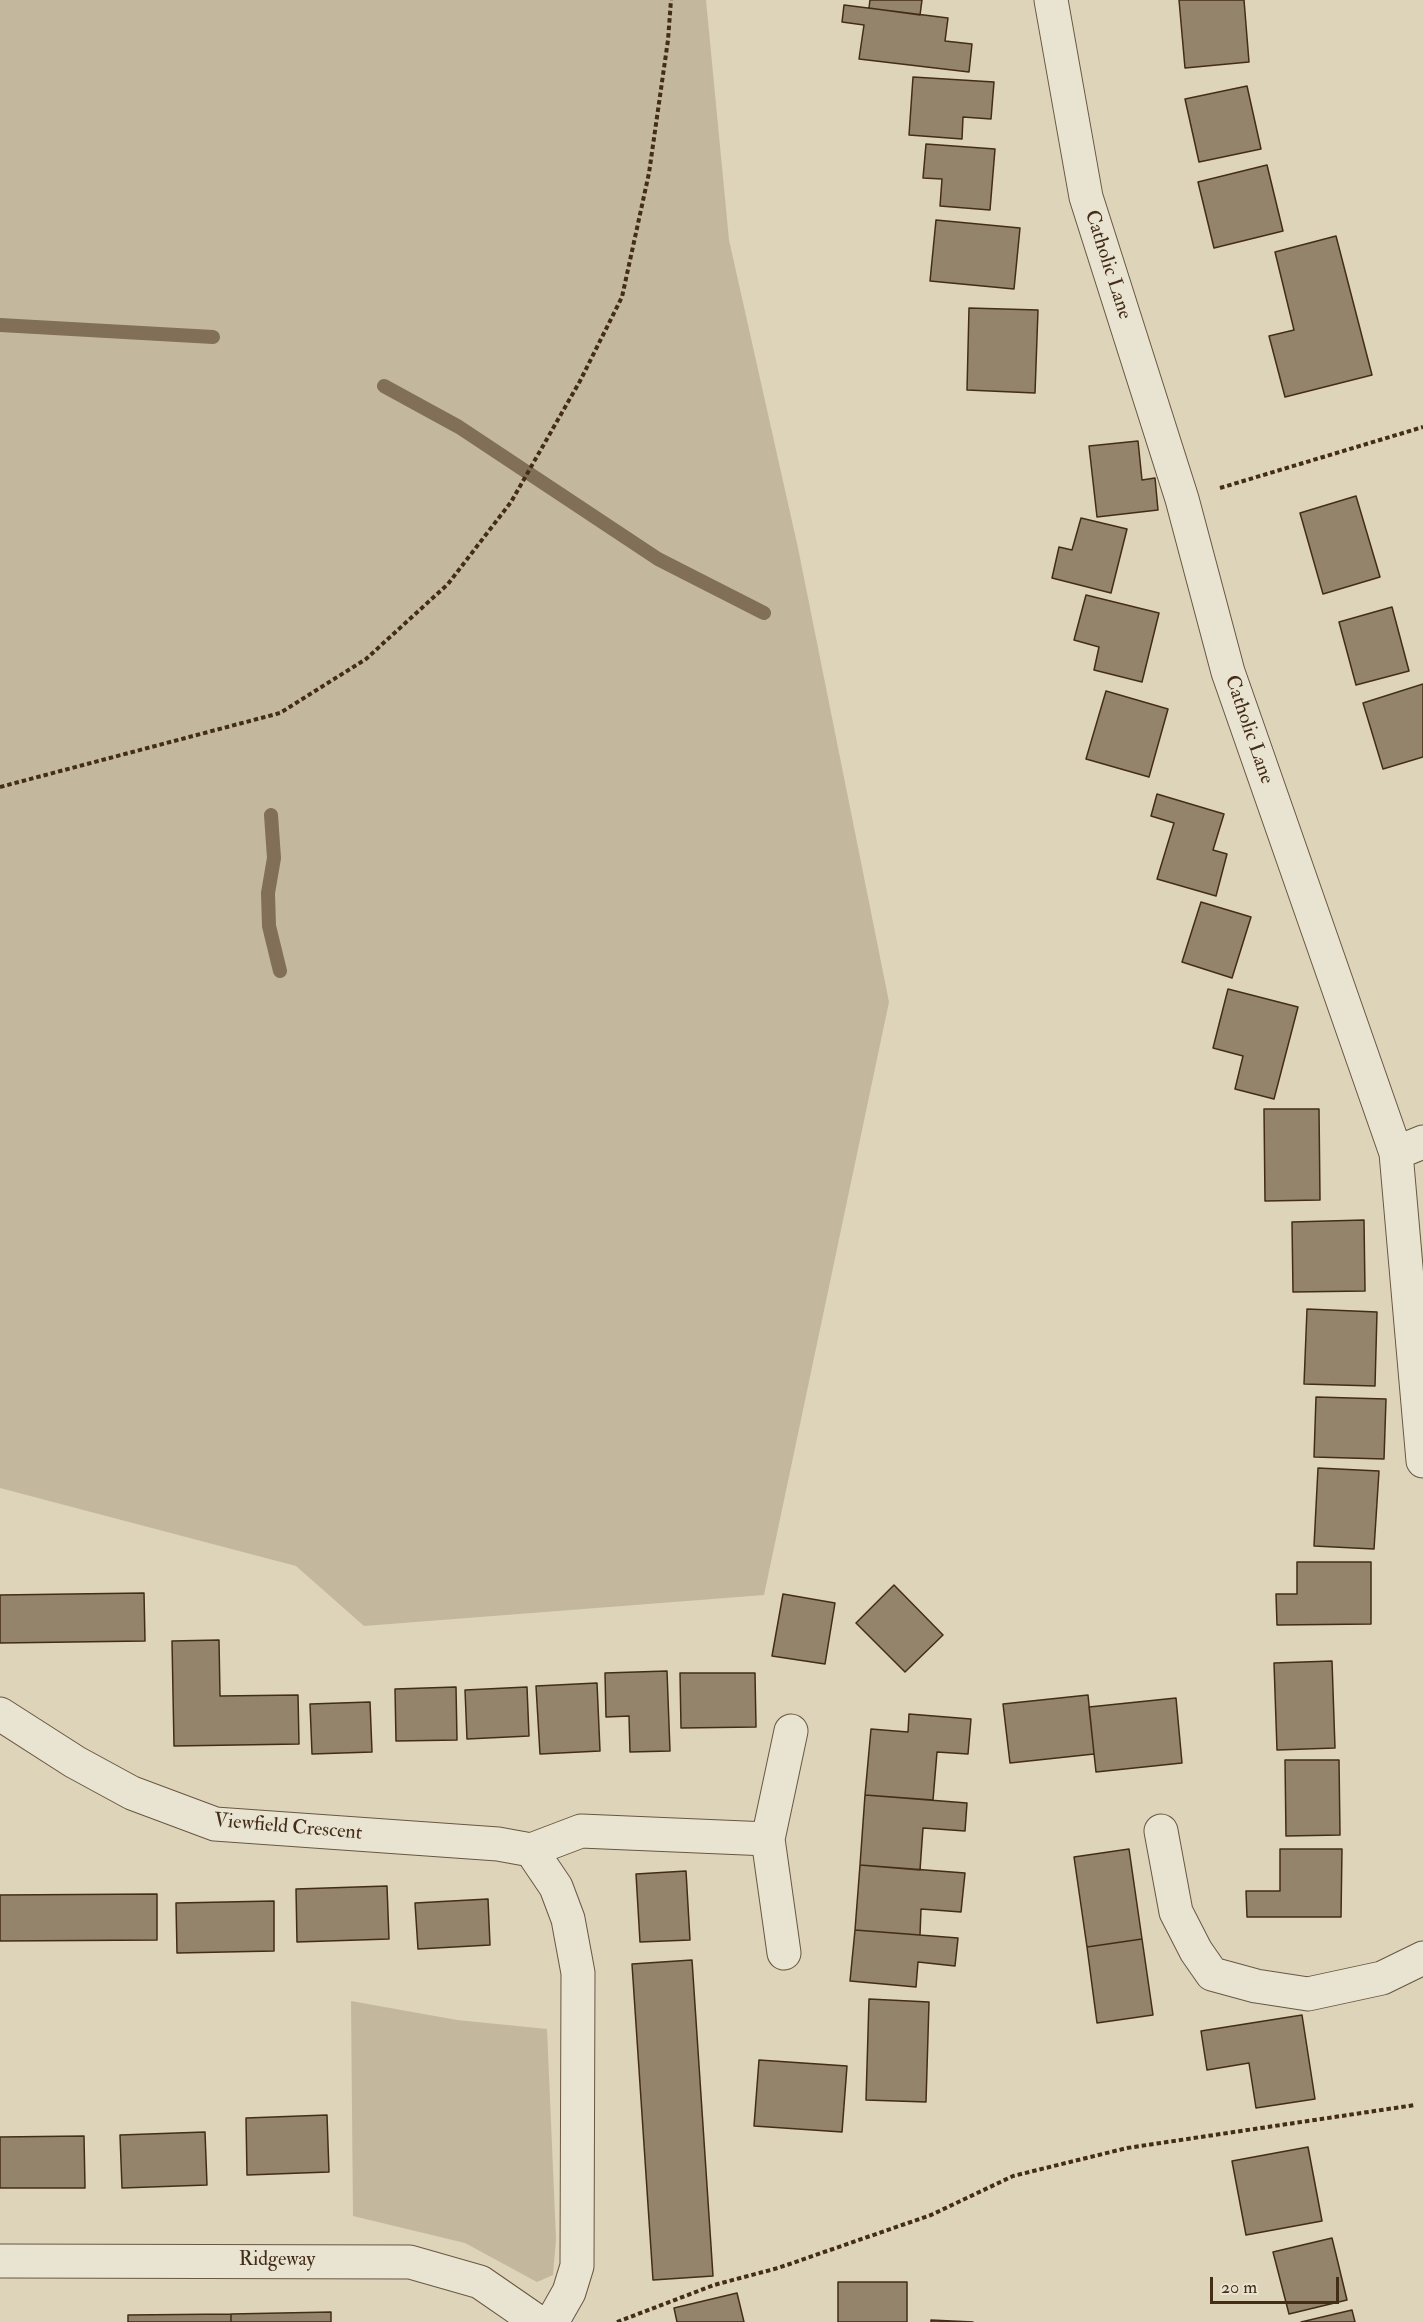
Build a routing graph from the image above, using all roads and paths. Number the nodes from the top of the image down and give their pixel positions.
1 (671, 0) edge
2 (1051, 0) edge
3 (1423, 427) edge
4 (1182, 499) junction
5 (0, 787) edge
6 (1410, 1148) edge
7 (1423, 1461) edge
8 (0, 1714) edge
9 (791, 1731) dead end
10 (1161, 1831) dead end
11 (768, 1839) junction
12 (531, 1850) junction
13 (784, 1953) dead end
14 (1423, 1958) edge
15 (1415, 2105) dead end
16 (0, 2261) edge
17 (538, 2322) edge
18 (552, 2322) edge
19 (617, 2322) edge

1 - 5 path
2 - 4 street, Catholic Lane
3 - 4 path
4 - 6 street, Catholic Lane
6 - 7 street, Catholic Lane
8 - 12 street, Viewfield Crescent
9 - 11 street
10 - 14 street
11 - 12 street
11 - 13 street
12 - 18 street
15 - 19 path
16 - 17 street, Ridgeway

